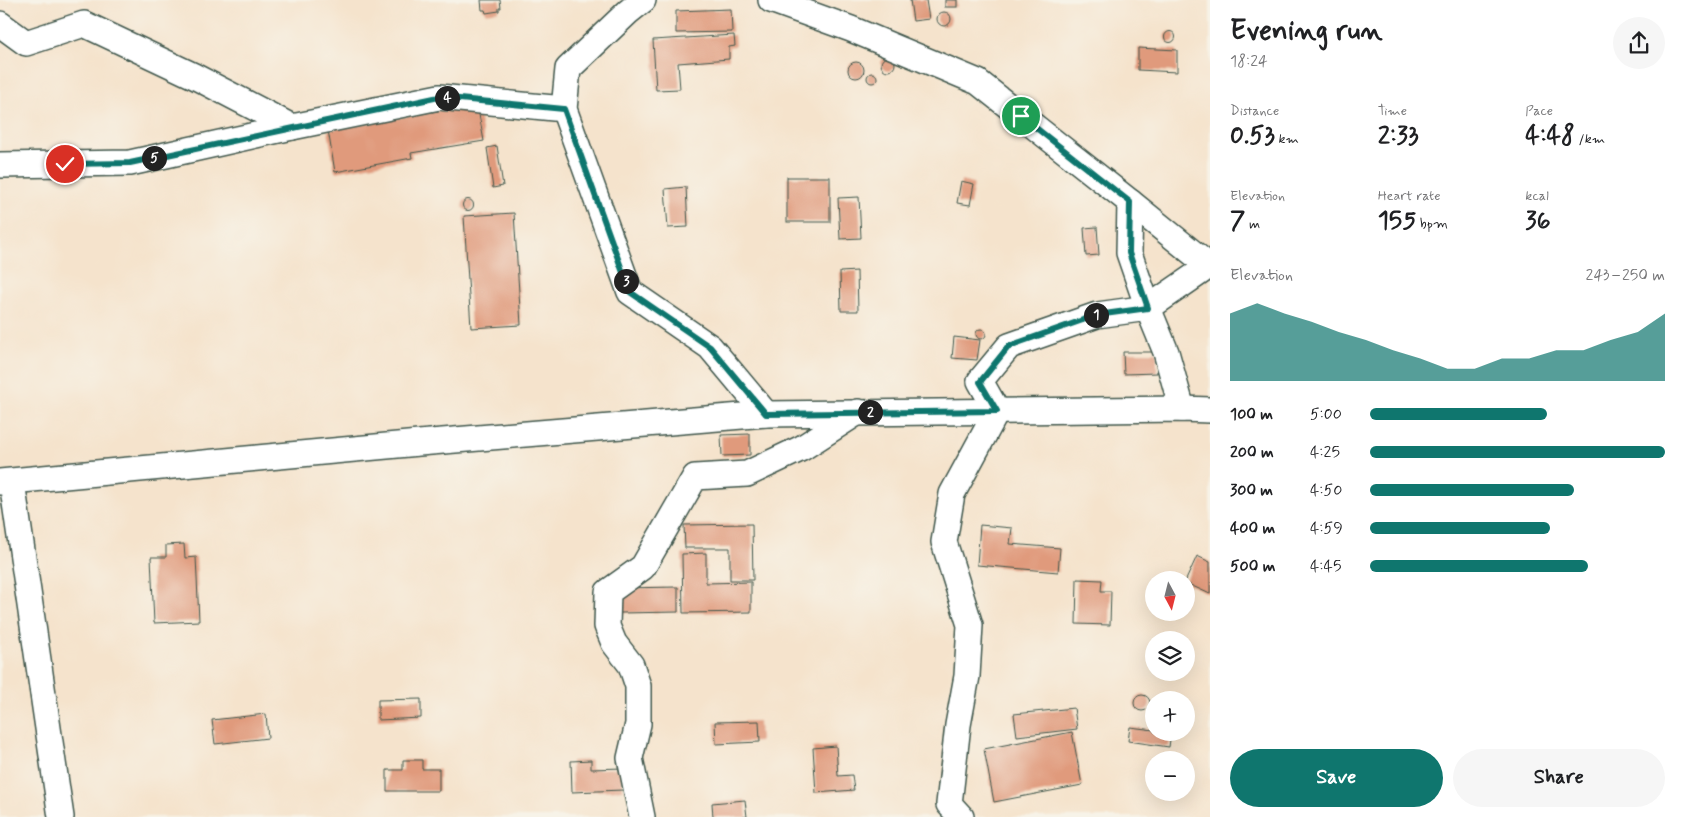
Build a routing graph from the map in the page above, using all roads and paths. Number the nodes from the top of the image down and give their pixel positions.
1 (643, 0) edge
2 (771, 0) edge
3 (0, 24) edge
4 (564, 109) junction
5 (292, 127) junction
6 (0, 165) edge
7 (1130, 202) junction
8 (1210, 266) edge
9 (1148, 308) junction
10 (1182, 409) junction
11 (1210, 410) edge
12 (997, 411) junction
13 (858, 412) junction
14 (771, 414) junction
15 (802, 448) junction
16 (6, 482) edge
17 (61, 817) edge
18 (642, 817) edge
19 (961, 817) edge

1 - 4 street
2 - 7 street
3 - 5 street
4 - 5 street
4 - 14 street
5 - 6 street
7 - 8 street
7 - 9 street
8 - 9 street
9 - 10 street
9 - 12 street
10 - 11 street
10 - 12 street
12 - 13 street
12 - 19 street
13 - 14 street
13 - 15 street
14 - 15 street
14 - 16 street
15 - 18 street
16 - 17 street

